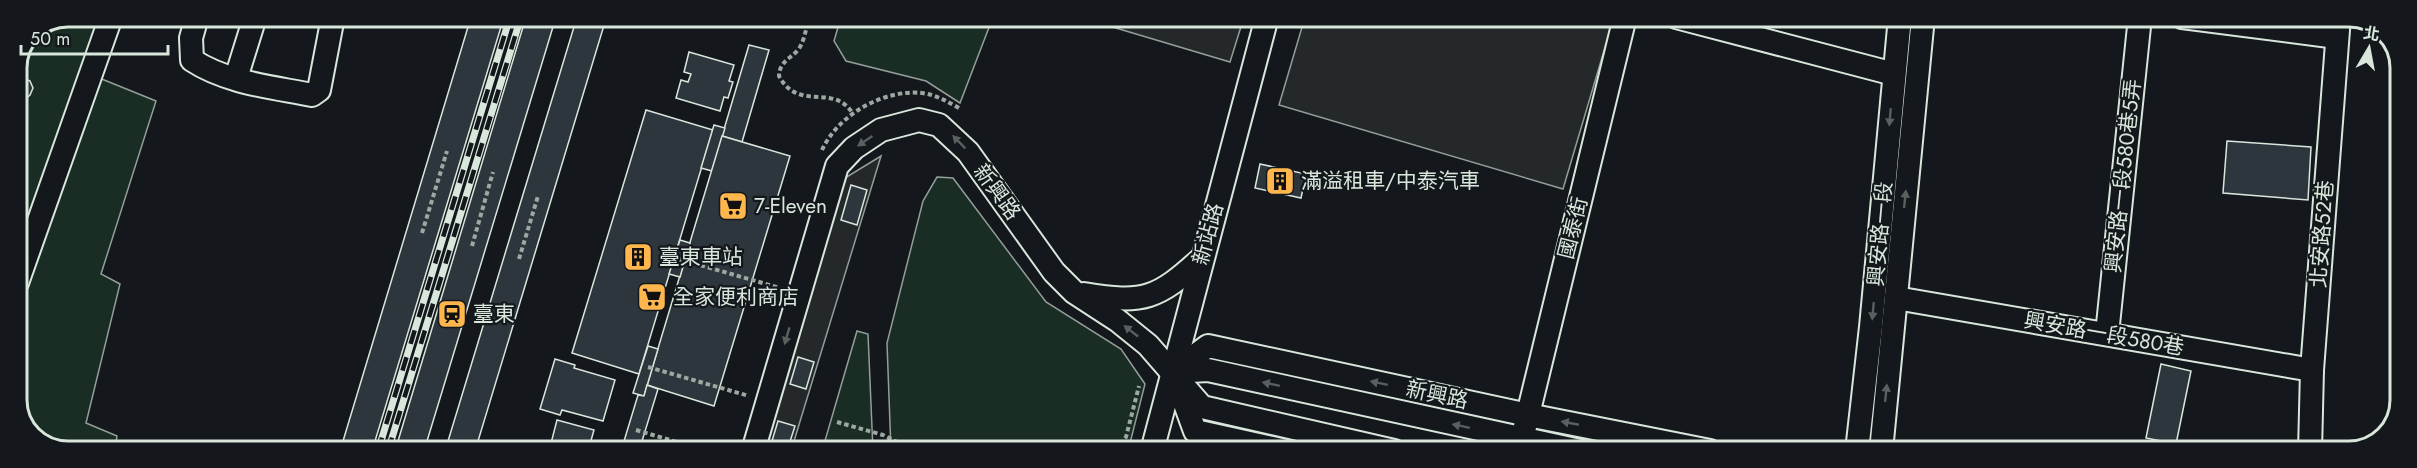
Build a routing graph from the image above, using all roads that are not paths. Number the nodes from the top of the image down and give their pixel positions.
1 (107, 27) edge
2 (194, 27) edge
3 (252, 27) edge
4 (331, 27) edge
5 (1264, 27) edge
6 (1623, 27) edge
7 (1714, 27) edge
8 (1899, 27) edge
9 (1922, 27) edge
10 (2139, 27) edge
11 (2338, 27) edge
12 (1894, 74) junction
13 (236, 78) junction
14 (27, 255) edge
15 (1202, 259) junction
16 (1074, 292) junction
17 (1896, 298) junction
18 (2107, 334) junction
19 (2312, 370) junction
20 (1173, 372) junction
21 (1527, 415) junction
22 (1522, 439) junction
23 (756, 441) edge
24 (1155, 441) edge
25 (1240, 441) edge
26 (1350, 441) edge
27 (1532, 441) edge
28 (1659, 441) edge
29 (1858, 441) edge
30 (1882, 441) edge
31 (2310, 441) edge

1 - 14 street
2 - 13 street
3 - 13 street
4 - 13 street
5 - 15 street, 新站路
6 - 21 street, 國泰街
7 - 12 street
8 - 12 street, 興安路一段
17 -> 9 street, 興安路一段
10 - 18 street, 興安路一段580巷5弄
11 - 19 street, 北安路52巷
12 -> 29 street, 興安路一段
15 - 16 street
15 - 20 street, 新站路
20 -> 16 street, 新興路
16 -> 23 street, 新興路
17 - 18 street, 興安路一段580巷
30 -> 17 street, 興安路一段
18 - 19 street, 興安路一段580巷
19 - 31 street, 北安路52巷
21 -> 20 street, 新興路
22 -> 20 street, 新興路
20 - 24 street, 新站路
20 - 25 street, 新興路
20 - 26 street, 新興路
21 - 22 street, 國泰街
28 -> 21 street, 新興路
22 - 27 street, 新興路

